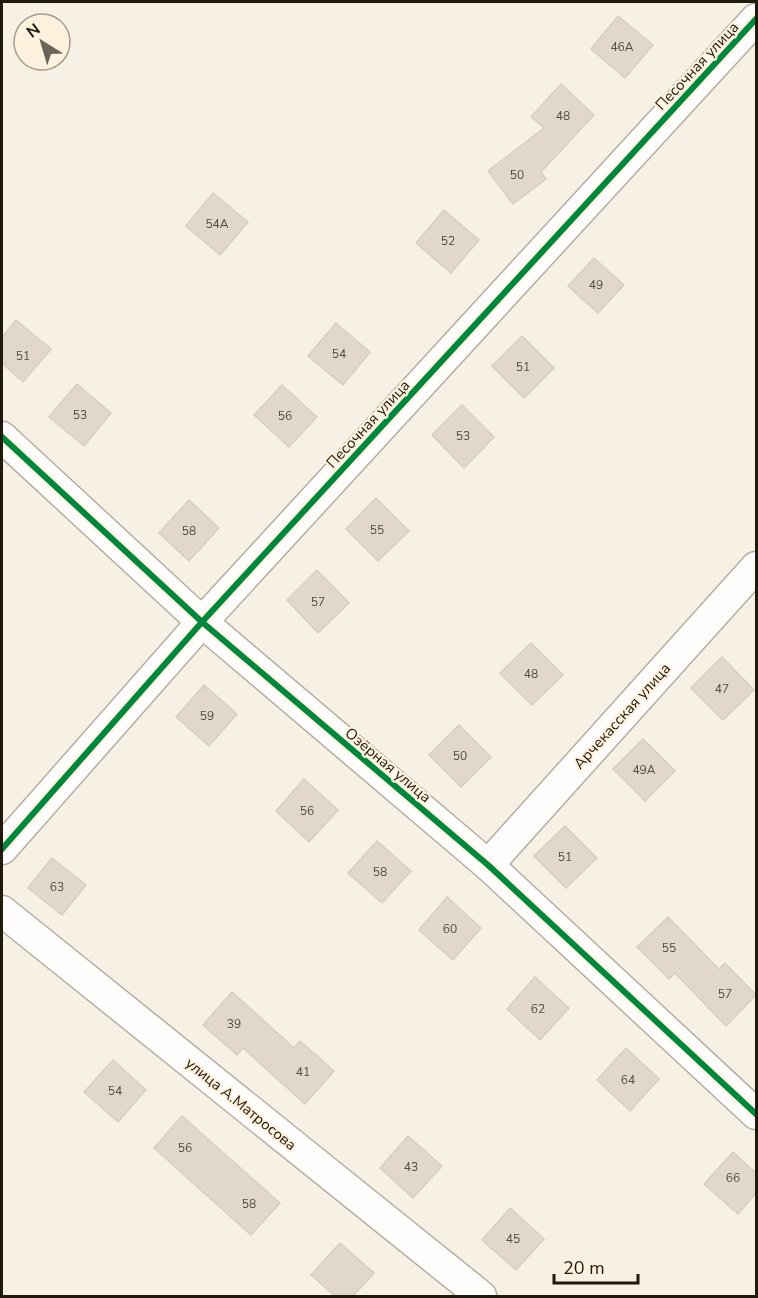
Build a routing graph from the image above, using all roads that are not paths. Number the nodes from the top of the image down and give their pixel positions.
1 (756, 20) edge
2 (2, 437) edge
3 (756, 567) edge
4 (202, 622) junction
5 (2, 849) edge
6 (488, 865) junction
7 (2, 911) edge
8 (756, 1114) edge
9 (481, 1296) edge

1 - 4 street, Песочная улица
2 - 4 street, Озёрная улица
3 - 6 street, Арчекасская улица
4 - 5 street, Песочная улица
4 - 6 street, Озёрная улица
6 - 8 street, Озёрная улица
7 - 9 street, улица А.Матросова

